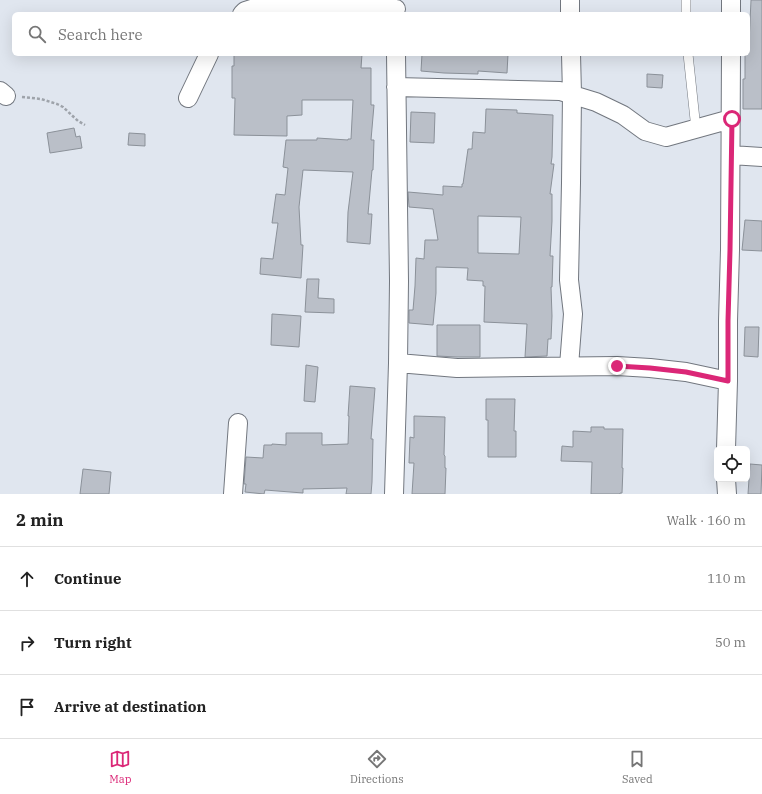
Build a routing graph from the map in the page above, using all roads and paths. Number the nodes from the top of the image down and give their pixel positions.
1 (570, 0) edge
2 (686, 0) edge
3 (732, 0) edge
4 (242, 8) edge
5 (396, 8) edge
6 (570, 12) edge
7 (686, 12) edge
8 (732, 12) edge
9 (208, 56) edge
10 (396, 56) edge
11 (571, 56) edge
12 (688, 56) edge
13 (732, 56) edge
14 (396, 88) junction
15 (3, 93) edge
16 (572, 94) junction
17 (188, 98) dead end
18 (732, 119) junction
19 (85, 125) dead end
20 (696, 129) junction
21 (731, 155) junction
22 (762, 157) edge
23 (398, 363) junction
24 (569, 366) junction
25 (728, 381) junction
26 (238, 423) dead end
27 (726, 446) edge
28 (726, 482) edge
29 (233, 494) edge
30 (394, 494) edge
31 (727, 494) edge

1 - 6 street
2 - 7 lane
3 - 8 street
4 - 5 street
9 - 17 street
10 - 14 street
11 - 16 street
12 - 20 lane
13 - 18 street
14 - 16 street
14 - 23 street
15 - 19 path
16 - 20 street
16 - 24 street
18 - 20 street
18 - 21 street
21 - 22 street
21 - 25 street
23 - 24 street
23 - 30 street
24 - 25 street
25 - 27 street
26 - 29 street
28 - 31 street

